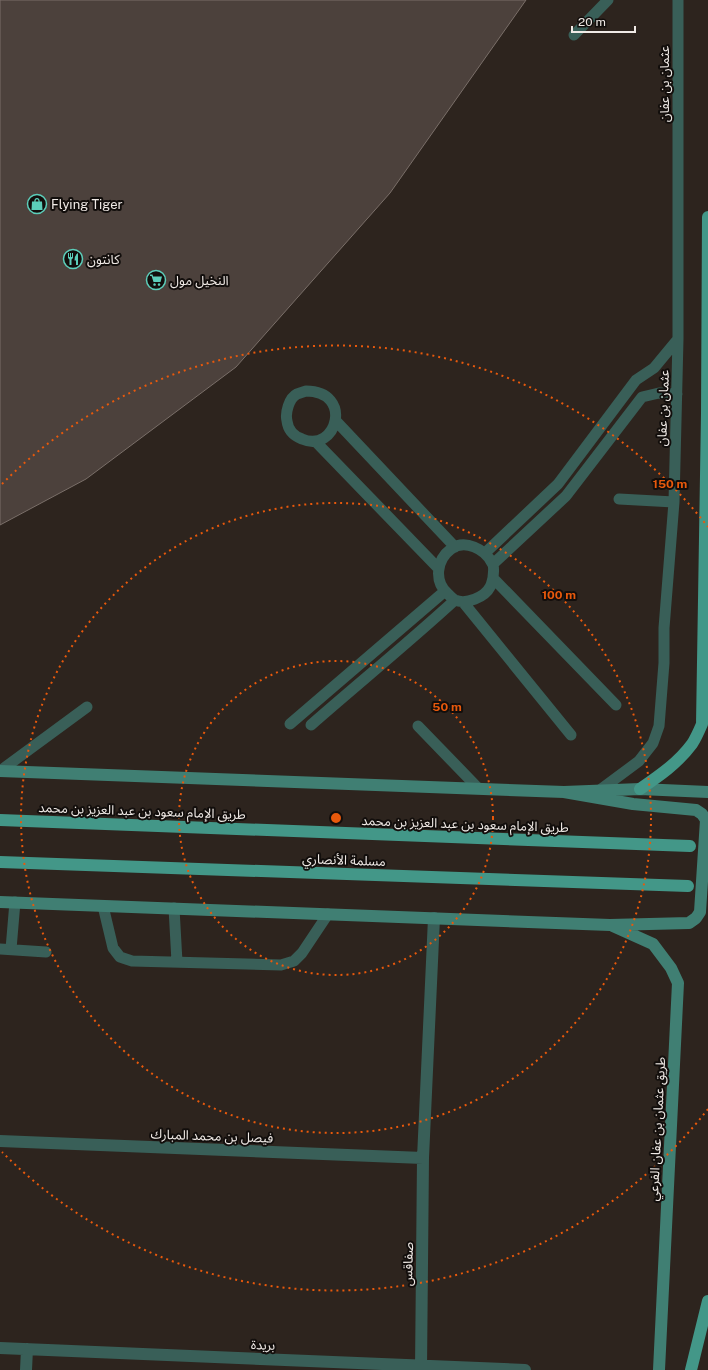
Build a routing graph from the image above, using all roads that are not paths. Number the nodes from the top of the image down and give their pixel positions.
1 (608, 0) edge
2 (678, 0) edge
3 (574, 35) dead end
4 (708, 217) edge
5 (678, 339) junction
6 (677, 394) junction
7 (336, 421) junction
8 (315, 441) junction
9 (619, 499) dead end
10 (674, 502) junction
11 (455, 547) junction
12 (485, 553) junction
13 (493, 564) junction
14 (438, 568) junction
15 (493, 578) junction
16 (445, 591) junction
17 (459, 601) junction
18 (616, 705) dead end
19 (87, 707) dead end
20 (290, 724) dead end
21 (311, 725) dead end
22 (418, 726) dead end
23 (571, 735) dead end
24 (0, 771) edge
25 (478, 788) junction
26 (640, 789) junction
27 (600, 790) junction
28 (564, 792) junction
29 (708, 792) edge
30 (0, 820) edge
31 (690, 846) dead end
32 (0, 862) edge
33 (688, 886) dead end
34 (0, 902) edge
35 (15, 902) junction
36 (103, 906) junction
37 (174, 908) junction
38 (328, 914) junction
39 (434, 918) junction
40 (610, 925) junction
41 (5, 949) edge
42 (46, 952) dead end
43 (177, 962) junction
44 (0, 1141) edge
45 (423, 1158) junction
46 (708, 1301) edge
47 (0, 1348) edge
48 (27, 1349) junction
49 (421, 1368) edge
50 (26, 1370) edge
51 (525, 1370) edge
52 (659, 1370) edge
53 (690, 1370) edge

1 - 3 lane
2 - 5 lane, عثمان بن عفان
4 - 26 main road
5 - 6 lane, عثمان بن عفان
5 - 12 lane
6 - 10 lane, عثمان بن عفان
6 - 13 lane
7 - 8 lane
7 - 8 lane
7 - 11 lane
8 - 14 lane
9 - 10 lane
10 - 27 lane, عثمان بن عفان
11 - 12 lane
11 - 14 lane
12 - 13 lane
13 - 15 lane
14 - 16 lane
15 - 17 lane
15 - 18 lane
16 - 17 lane
16 - 20 lane
17 - 21 lane
17 - 23 lane
19 - 24 lane
22 - 25 lane
24 - 25 street
25 - 28 street
26 - 27 street
26 - 29 street
27 - 28 street
28 - 40 street
30 - 31 main road, طريق الإمام سعود بن عبد العزيز بن محمد
32 - 33 main road, مسلمة الأنصاري
34 - 35 street
35 - 36 street
35 - 41 lane
36 - 37 street
36 - 43 lane
37 - 38 street
37 - 43 lane
38 - 39 street
38 - 43 lane
39 - 40 street
39 - 45 street, صفاقس
40 - 52 street, طريق عثمان بن عفان الفرعي
41 - 42 lane
44 - 45 street, فيصل بن محمد المبارك
45 - 49 street, صفاقس
46 - 53 main road
47 - 48 street, بريدة
48 - 49 street, بريدة
48 - 50 street
49 - 51 street, بريدة

